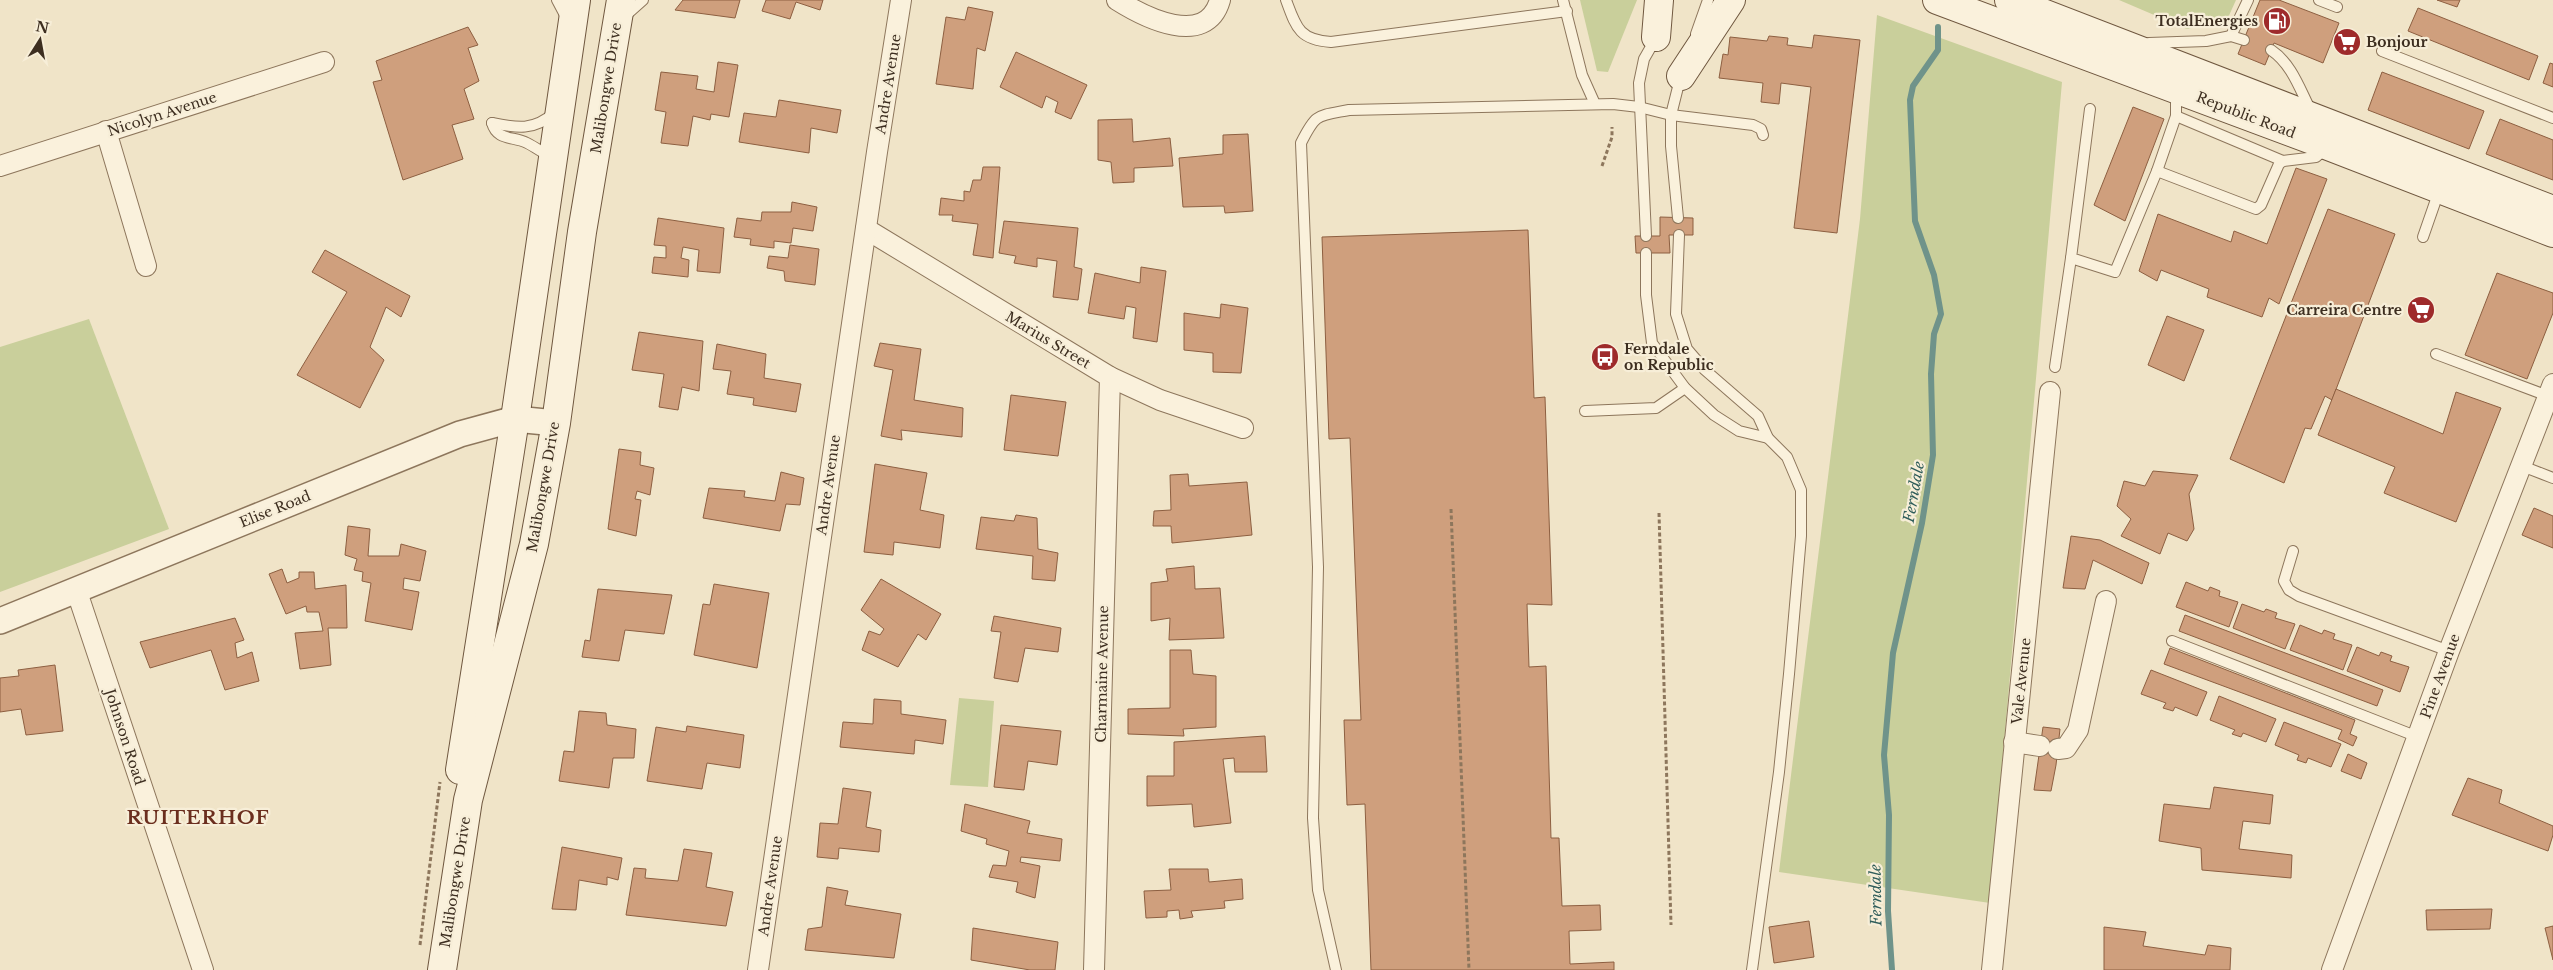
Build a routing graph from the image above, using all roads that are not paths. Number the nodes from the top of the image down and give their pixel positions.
1 (556, 0) edge
2 (576, 0) edge
3 (643, 0) edge
4 (901, 0) edge
5 (1117, 0) edge
6 (1220, 0) edge
7 (1286, 0) edge
8 (1563, 0) edge
9 (1658, 0) edge
10 (1671, 0) edge
11 (1708, 0) edge
12 (1731, 0) edge
13 (1937, 0) edge
14 (2009, 0) edge
15 (2248, 0) edge
16 (2319, 0) edge
17 (2337, 7) dead end
18 (1567, 11) junction
19 (619, 13) edge
20 (572, 28) junction
21 (2231, 36) junction
22 (1656, 37) junction
23 (2244, 40) dead end
24 (2116, 41) junction
25 (2271, 50) dead end
26 (2382, 51) dead end
27 (324, 62) dead end
28 (1681, 76) junction
29 (2167, 85) junction
30 (1595, 104) junction
31 (1640, 107) junction
32 (559, 108) junction
33 (2090, 109) dead end
34 (1671, 115) junction
35 (2176, 116) junction
36 (2314, 118) junction
37 (2553, 118) edge
38 (106, 131) junction
39 (1763, 134) dead end
40 (2328, 146) junction
41 (552, 158) junction
42 (2283, 161) junction
43 (0, 166) edge
44 (2157, 171) junction
45 (2440, 190) junction
46 (2553, 210) edge
47 (1678, 218) dead end
48 (866, 229) junction
49 (2553, 233) edge
50 (1679, 235) dead end
51 (1646, 236) dead end
52 (2423, 237) dead end
53 (1646, 253) dead end
54 (2071, 258) junction
55 (146, 266) dead end
56 (2436, 354) dead end
57 (2055, 367) dead end
58 (1110, 377) junction
59 (1685, 388) junction
60 (2551, 390) edge
61 (2050, 392) dead end
62 (1585, 410) dead end
63 (515, 419) junction
64 (556, 423) junction
65 (1243, 428) dead end
66 (1768, 438) junction
67 (2522, 466) junction
68 (2553, 478) edge
69 (2293, 551) dead end
70 (76, 589) junction
71 (2106, 600) dead end
72 (0, 621) edge
73 (2172, 641) dead end
74 (2449, 651) junction
75 (2418, 737) junction
76 (2014, 742) junction
77 (202, 970) edge
78 (432, 970) edge
79 (442, 970) edge
80 (758, 970) edge
81 (1094, 970) edge
82 (1336, 970) edge
83 (1752, 970) edge
84 (1992, 970) edge
85 (2332, 970) edge

1 - 20 lane
2 - 20 main road, Malibongwe Drive
3 - 19 lane
4 - 48 street, Andre Avenue
5 - 6 street
7 - 18 lane
8 - 18 lane
9 - 22 main road
10 - 22 lane
11 - 28 lane
12 - 28 main road
13 - 29 main road, Republic Road
14 - 24 main road, Republic Road
15 - 21 lane
16 - 17 lane
18 - 30 lane
19 - 64 main road, Malibongwe Drive
20 - 32 main road, Malibongwe Drive
21 - 23 lane
21 - 24 lane
22 - 31 lane
24 - 36 main road, Republic Road
25 - 36 lane
26 - 37 lane
27 - 38 street, Nicolyn Avenue
28 - 34 lane
29 - 35 lane
29 - 40 main road, Republic Road
30 - 31 lane
30 - 82 lane
31 - 34 lane
31 - 51 lane
32 - 41 main road, Malibongwe Drive
32 - 41 lane
33 - 54 lane
34 - 39 lane
34 - 47 lane
35 - 42 lane
35 - 44 lane
36 - 46 main road, Republic Road
38 - 43 street, Nicolyn Avenue
38 - 55 street
40 - 42 lane
40 - 45 main road, Republic Road
41 - 63 main road, Malibongwe Drive
42 - 44 lane
44 - 54 lane
45 - 49 main road, Republic Road
45 - 52 lane
48 - 58 street, Marius Street
48 - 80 street, Andre Avenue
50 - 66 lane
53 - 59 lane
54 - 57 lane
56 - 60 lane
58 - 65 street, Marius Street
58 - 81 street, Charmaine Avenue
59 - 62 lane
59 - 66 lane
60 - 67 street, Pine Avenue
61 - 76 street, Vale Avenue
63 - 64 street, Elise Road
63 - 70 street, Elise Road
63 - 78 main road, Malibongwe Drive
64 - 79 main road, Malibongwe Drive
66 - 83 lane
67 - 68 lane
67 - 74 street, Pine Avenue
69 - 74 lane
70 - 72 street, Elise Road
70 - 77 street, Johnson Road
71 - 76 street
73 - 75 lane
74 - 75 street, Pine Avenue
75 - 85 street, Pine Avenue
76 - 84 street, Vale Avenue

